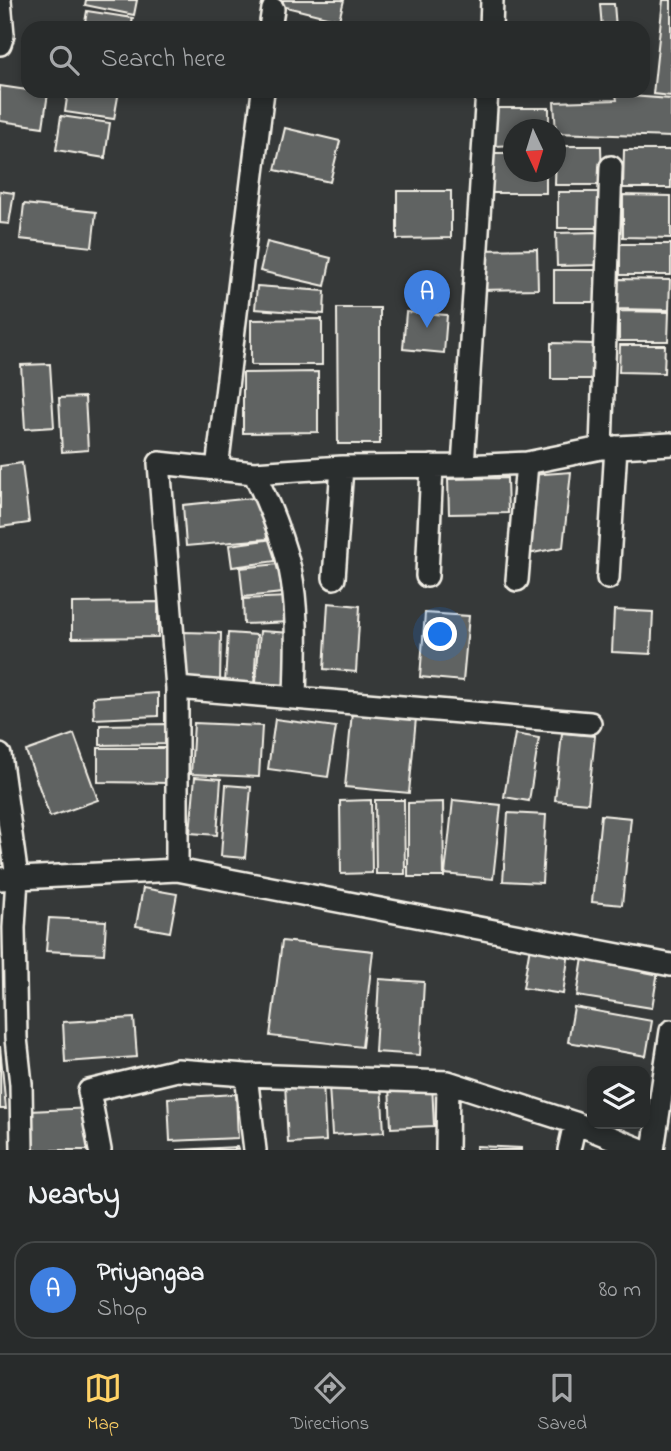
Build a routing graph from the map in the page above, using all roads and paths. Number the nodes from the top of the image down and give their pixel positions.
1 (1, 0) edge
2 (492, 0) edge
3 (491, 21) edge
4 (0, 44) edge
5 (262, 98) edge
6 (487, 98) edge
7 (611, 167) dead end
8 (671, 443) edge
9 (608, 448) junction
10 (527, 463) junction
11 (432, 466) junction
12 (463, 466) junction
13 (342, 467) junction
14 (217, 468) junction
15 (254, 473) junction
16 (427, 576) dead end
17 (334, 578) dead end
18 (608, 578) dead end
19 (517, 580) dead end
20 (177, 688) junction
21 (295, 698) junction
22 (590, 723) dead end
23 (0, 755) edge
24 (177, 870) junction
25 (8, 879) edge
26 (671, 965) edge
27 (671, 1031) edge
28 (246, 1075) junction
29 (448, 1082) junction
30 (575, 1123) junction
31 (22, 1150) edge
32 (100, 1150) edge
33 (255, 1150) edge
34 (447, 1150) edge
35 (569, 1150) edge
36 (642, 1150) edge
37 (653, 1150) edge

1 - 4 street
2 - 3 street
5 - 14 street
6 - 12 street
7 - 9 street
8 - 9 street
9 - 10 street
9 - 18 street
10 - 12 street
10 - 19 street
11 - 12 street
11 - 13 street
11 - 16 street
13 - 15 street
13 - 17 street
14 - 15 street
14 - 20 street
15 - 21 street
20 - 21 street
20 - 24 street
21 - 22 street
23 - 25 street
24 - 25 street
24 - 26 street
25 - 31 street
27 - 37 street
28 - 29 street
28 - 32 street
28 - 33 street
29 - 30 street
29 - 34 street
30 - 35 street
30 - 36 street

